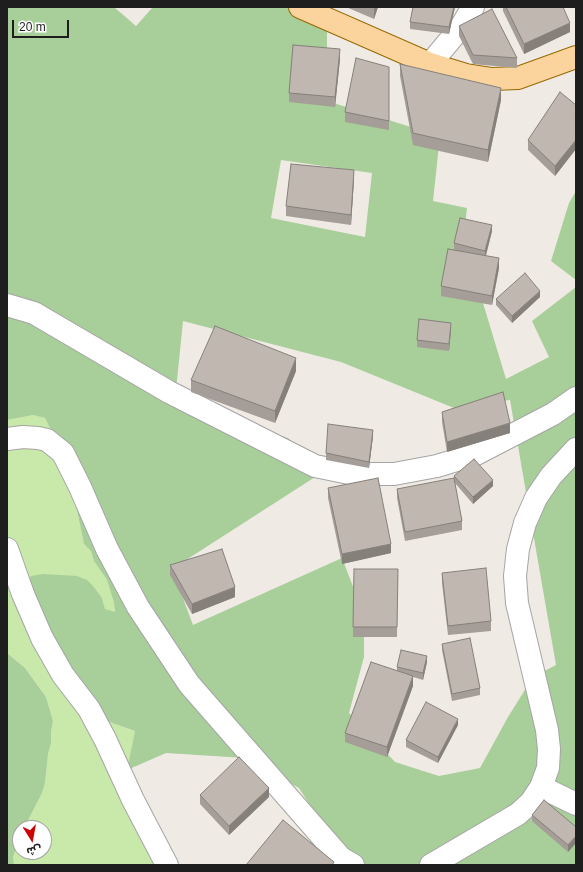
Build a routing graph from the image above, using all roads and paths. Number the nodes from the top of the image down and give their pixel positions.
1 (300, 7) edge
2 (473, 7) edge
3 (576, 57) edge
4 (430, 64) junction
5 (7, 305) edge
6 (576, 398) edge
7 (7, 439) edge
8 (576, 449) edge
9 (7, 549) edge
10 (541, 787) junction
11 (576, 804) edge
12 (167, 865) edge
13 (353, 865) edge
14 (431, 865) edge

1 - 4 main road
2 - 4 street
3 - 4 main road
5 - 6 street
7 - 13 street
8 - 10 street
9 - 12 street
10 - 11 street
10 - 14 street

